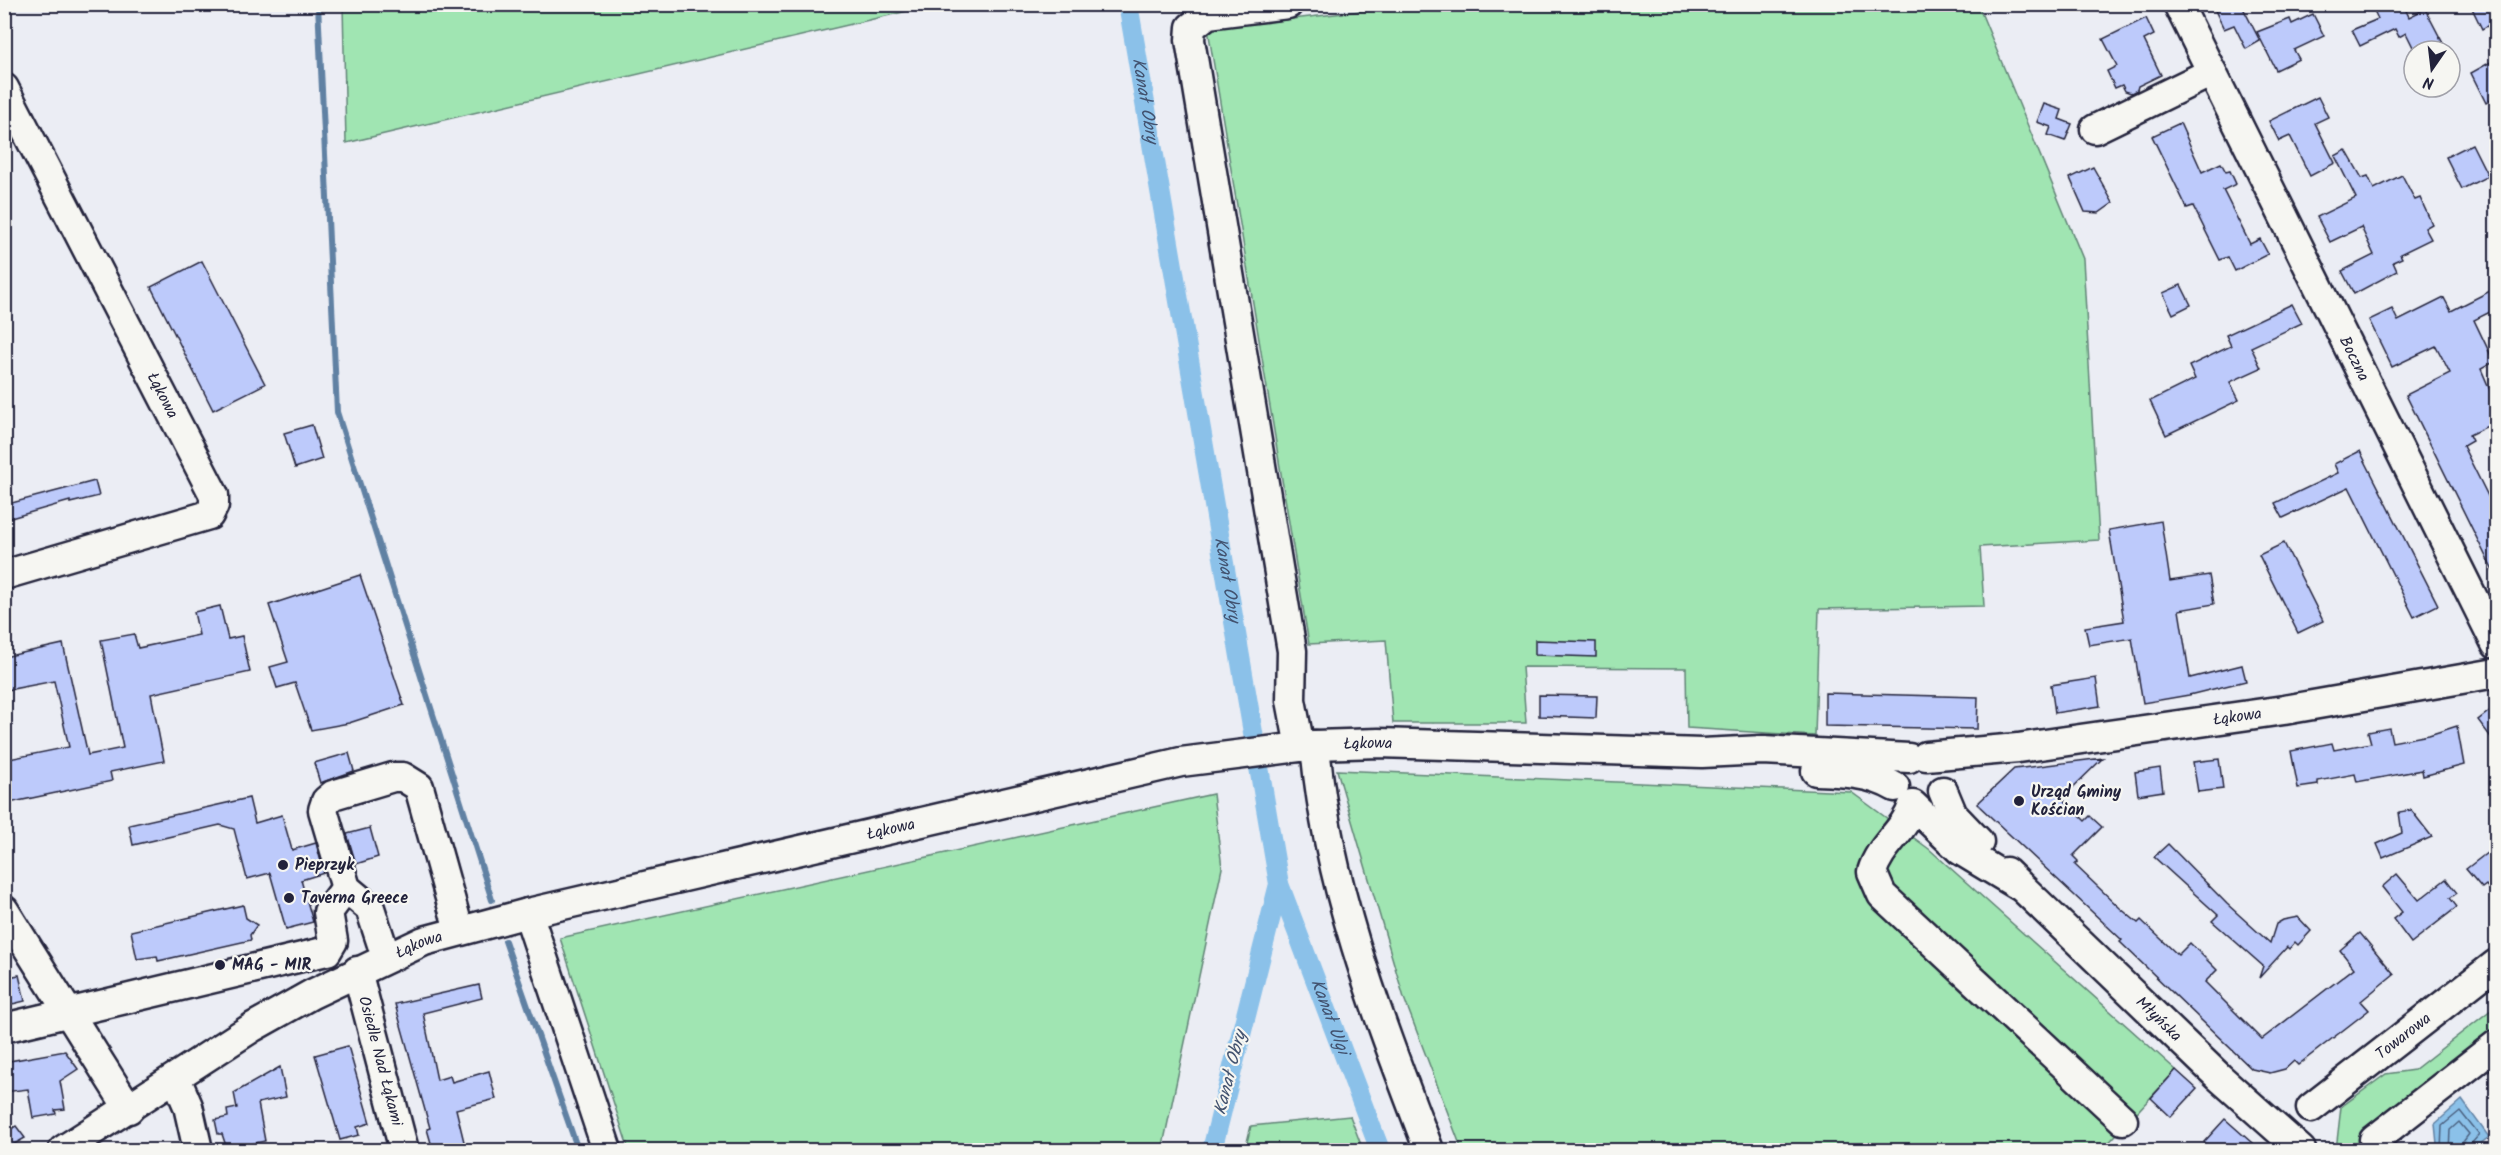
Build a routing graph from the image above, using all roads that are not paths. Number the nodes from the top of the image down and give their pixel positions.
1 (1288, 4) edge
2 (2178, 4) edge
3 (2212, 72) junction
4 (4, 88) edge
5 (2095, 129) dead end
6 (4, 575) edge
7 (2496, 644) edge
8 (2496, 673) edge
9 (1303, 747) junction
10 (1702, 753) junction
11 (1976, 754) junction
12 (1918, 757) junction
13 (1944, 787) junction
14 (1904, 796) junction
15 (2018, 885) junction
16 (346, 888) junction
17 (4, 910) edge
18 (528, 913) junction
19 (459, 930) junction
20 (386, 957) junction
21 (2496, 964) edge
22 (357, 972) junction
23 (69, 1014) junction
24 (4, 1028) edge
25 (2496, 1045) edge
26 (176, 1078) junction
27 (2311, 1108) dead end
28 (129, 1109) junction
29 (2124, 1119) dead end
30 (2374, 1140) dead end
31 (63, 1150) edge
32 (198, 1150) edge
33 (404, 1150) edge
34 (606, 1150) edge
35 (1429, 1150) edge
36 (2301, 1150) edge

1 - 9 street
2 - 3 street, Boczna
3 - 5 street
3 - 7 street, Boczna
4 - 6 street, Łąkowa
8 - 11 street, Łąkowa
9 - 10 street, Łąkowa
9 - 18 street, Łąkowa
9 - 35 street
10 - 12 street, Łąkowa
10 - 14 street, Łąkowa
11 - 12 street, Łąkowa
11 - 13 street
12 - 13 street
12 - 14 street
13 - 14 street
13 - 15 street, Młyńska
14 - 15 street, Młyńska
14 - 29 street
15 - 36 street, Młyńska
16 - 19 street
16 - 20 street
16 - 23 street
17 - 23 street
18 - 19 street, Łąkowa
18 - 34 street
19 - 20 street, Łąkowa
20 - 22 street, Łąkowa
21 - 27 street, Towarowa
22 - 26 street, Łąkowa
22 - 33 street, Osiedle Nad Łąkami
23 - 24 street
23 - 28 street
25 - 30 street
26 - 28 street, Łąkowa
26 - 32 street
28 - 31 street, Łąkowa

